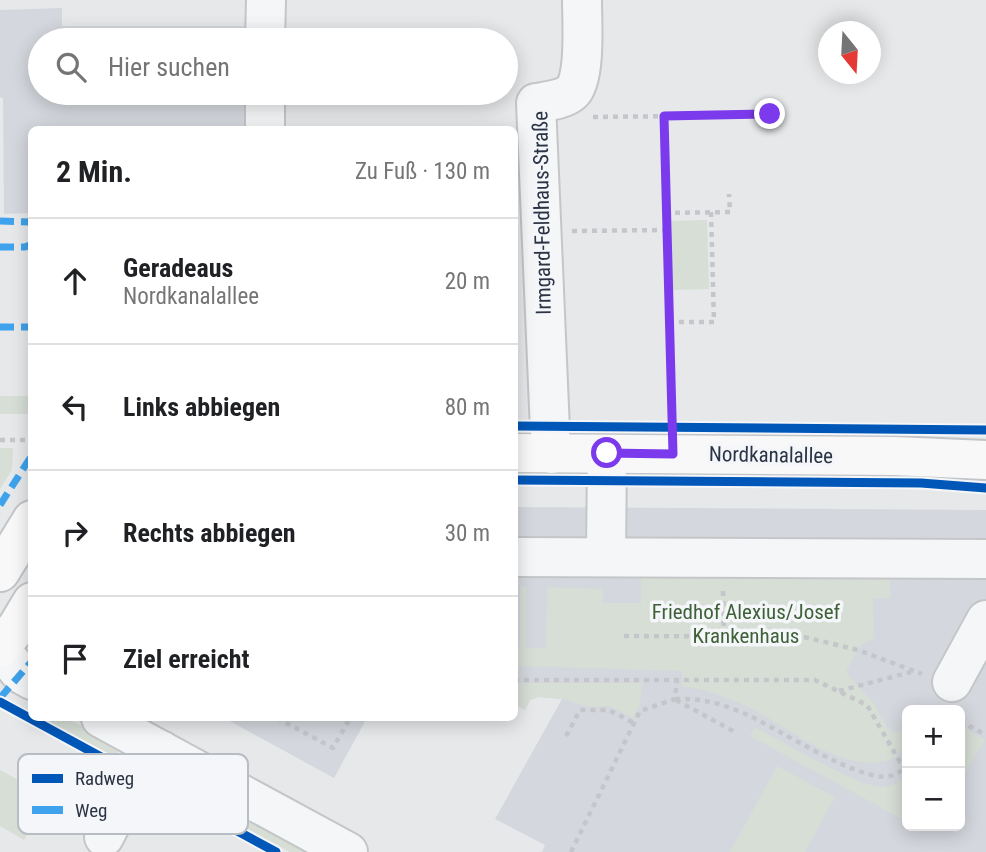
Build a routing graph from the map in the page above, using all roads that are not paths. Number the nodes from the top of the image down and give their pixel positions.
1 (266, 0) edge
2 (582, 0) edge
3 (265, 28) edge
4 (265, 105) edge
5 (265, 126) edge
6 (533, 453) edge
7 (607, 453) junction
8 (986, 460) edge
9 (28, 526) edge
10 (518, 557) edge
11 (606, 557) junction
12 (986, 559) edge
13 (0, 572) edge
14 (28, 609) edge
15 (986, 620) edge
16 (10, 665) edge
17 (952, 682) road end
18 (106, 721) edge
19 (161, 750) junction
20 (158, 754) edge
21 (168, 754) edge
22 (248, 797) edge
23 (106, 834) edge
24 (104, 837) dead end
25 (348, 852) edge

1 - 3 street
2 - 6 street, Irmgard-Feldhaus-Straße
4 - 5 street
6 - 7 main road, Nordkanalallee
7 - 8 main road, Nordkanalallee
7 - 11 street
9 - 13 main road
10 - 11 street
11 - 12 street
14 - 16 main road
15 - 17 street
18 - 19 street
19 - 20 street
19 - 21 street
22 - 25 street
23 - 24 street

